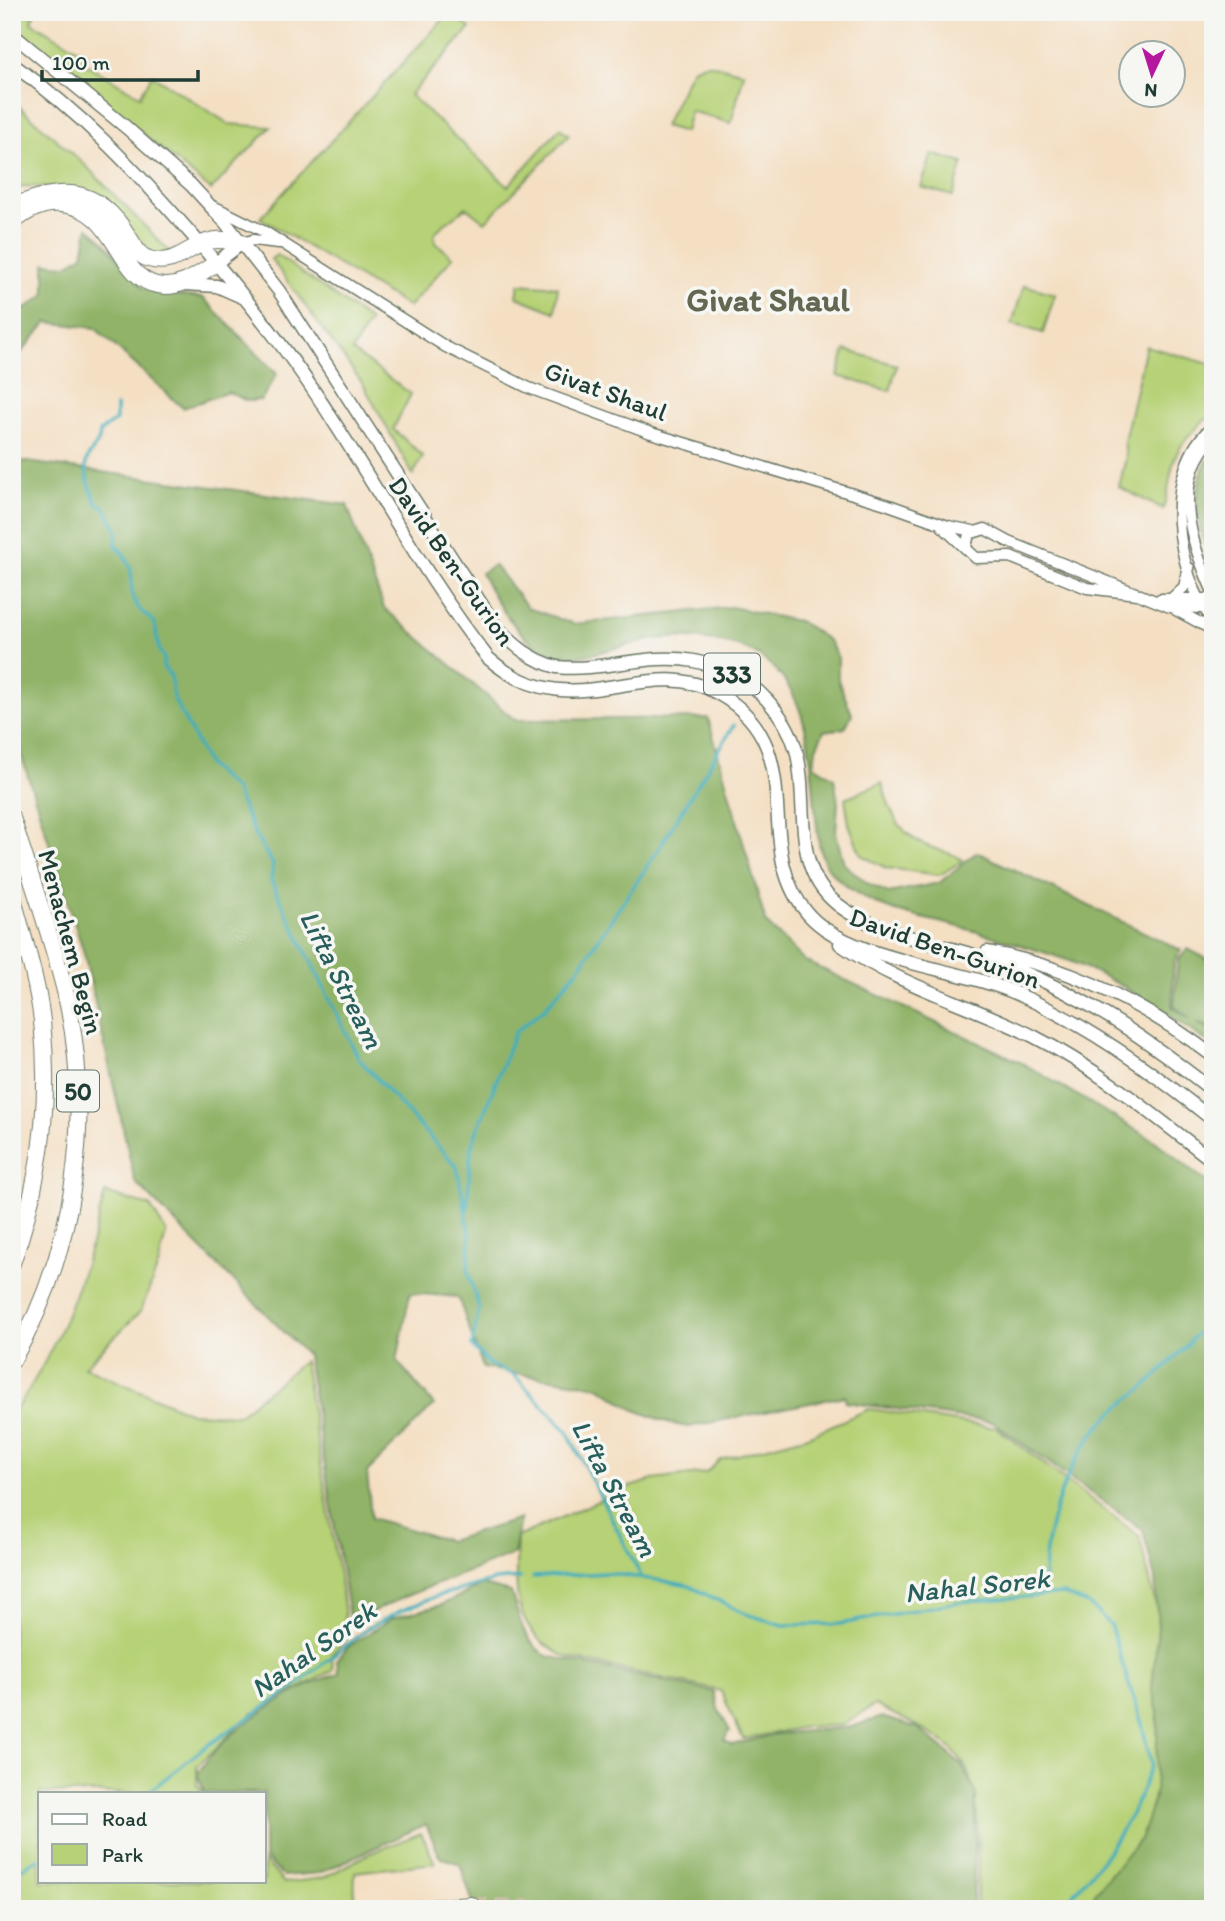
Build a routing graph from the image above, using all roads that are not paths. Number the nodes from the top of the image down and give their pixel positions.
1 (12, 34) edge
2 (12, 64) edge
3 (209, 204) junction
4 (12, 207) edge
5 (12, 223) edge
6 (242, 243) junction
7 (285, 244) junction
8 (200, 245) junction
9 (216, 263) junction
10 (178, 285) junction
11 (246, 299) junction
12 (1213, 426) edge
13 (1213, 438) edge
14 (937, 523) junction
15 (973, 531) junction
16 (994, 536) junction
17 (966, 547) junction
18 (988, 557) junction
19 (1062, 564) junction
20 (1189, 568) junction
21 (1044, 570) junction
22 (1213, 592) edge
23 (1143, 593) junction
24 (1207, 602) edge
25 (1170, 603) junction
26 (1213, 621) edge
27 (1213, 630) edge
28 (12, 818) edge
29 (12, 895) edge
30 (12, 904) edge
31 (808, 915) junction
32 (21, 929) junction
33 (942, 944) junction
34 (1213, 1056) edge
35 (1213, 1091) edge
36 (1213, 1120) edge
37 (1213, 1161) edge
38 (12, 1263) edge
39 (12, 1362) edge
40 (471, 1905) dead end
41 (417, 1909) edge

1 - 3 main road, David Ben-Gurion
2 - 8 main road
3 - 6 main road, David Ben-Gurion
3 - 7 street, Givat Shaul
4 - 8 highway
5 - 10 highway
6 - 7 street, Givat Shaul
6 - 8 highway
6 - 9 main road
6 - 33 main road, David Ben-Gurion / 333
7 - 14 street, Givat Shaul
8 - 9 main road, 333
9 - 10 highway
9 - 11 main road, David Ben-Gurion / 333
10 - 11 main road
11 - 31 main road, David Ben-Gurion / 333
12 - 20 street
13 - 22 street
14 - 15 street, Givat Shaul
14 - 17 street, Givat Shaul
15 - 16 street
15 - 17 street
16 - 18 street
16 - 19 street
17 - 18 street
18 - 21 street
19 - 21 street
19 - 23 street
20 - 24 street
20 - 25 street
21 - 23 street
23 - 25 street
24 - 25 street
24 - 26 street
25 - 27 street
28 - 39 highway, Menachem Begin / 50
29 - 32 highway, Menachem Begin / 50
30 - 32 highway
31 - 36 main road, David Ben-Gurion / 333
31 - 37 main road
32 - 38 highway, Menachem Begin / 50
33 - 34 main road
33 - 35 main road, David Ben-Gurion / 333
40 - 41 highway

